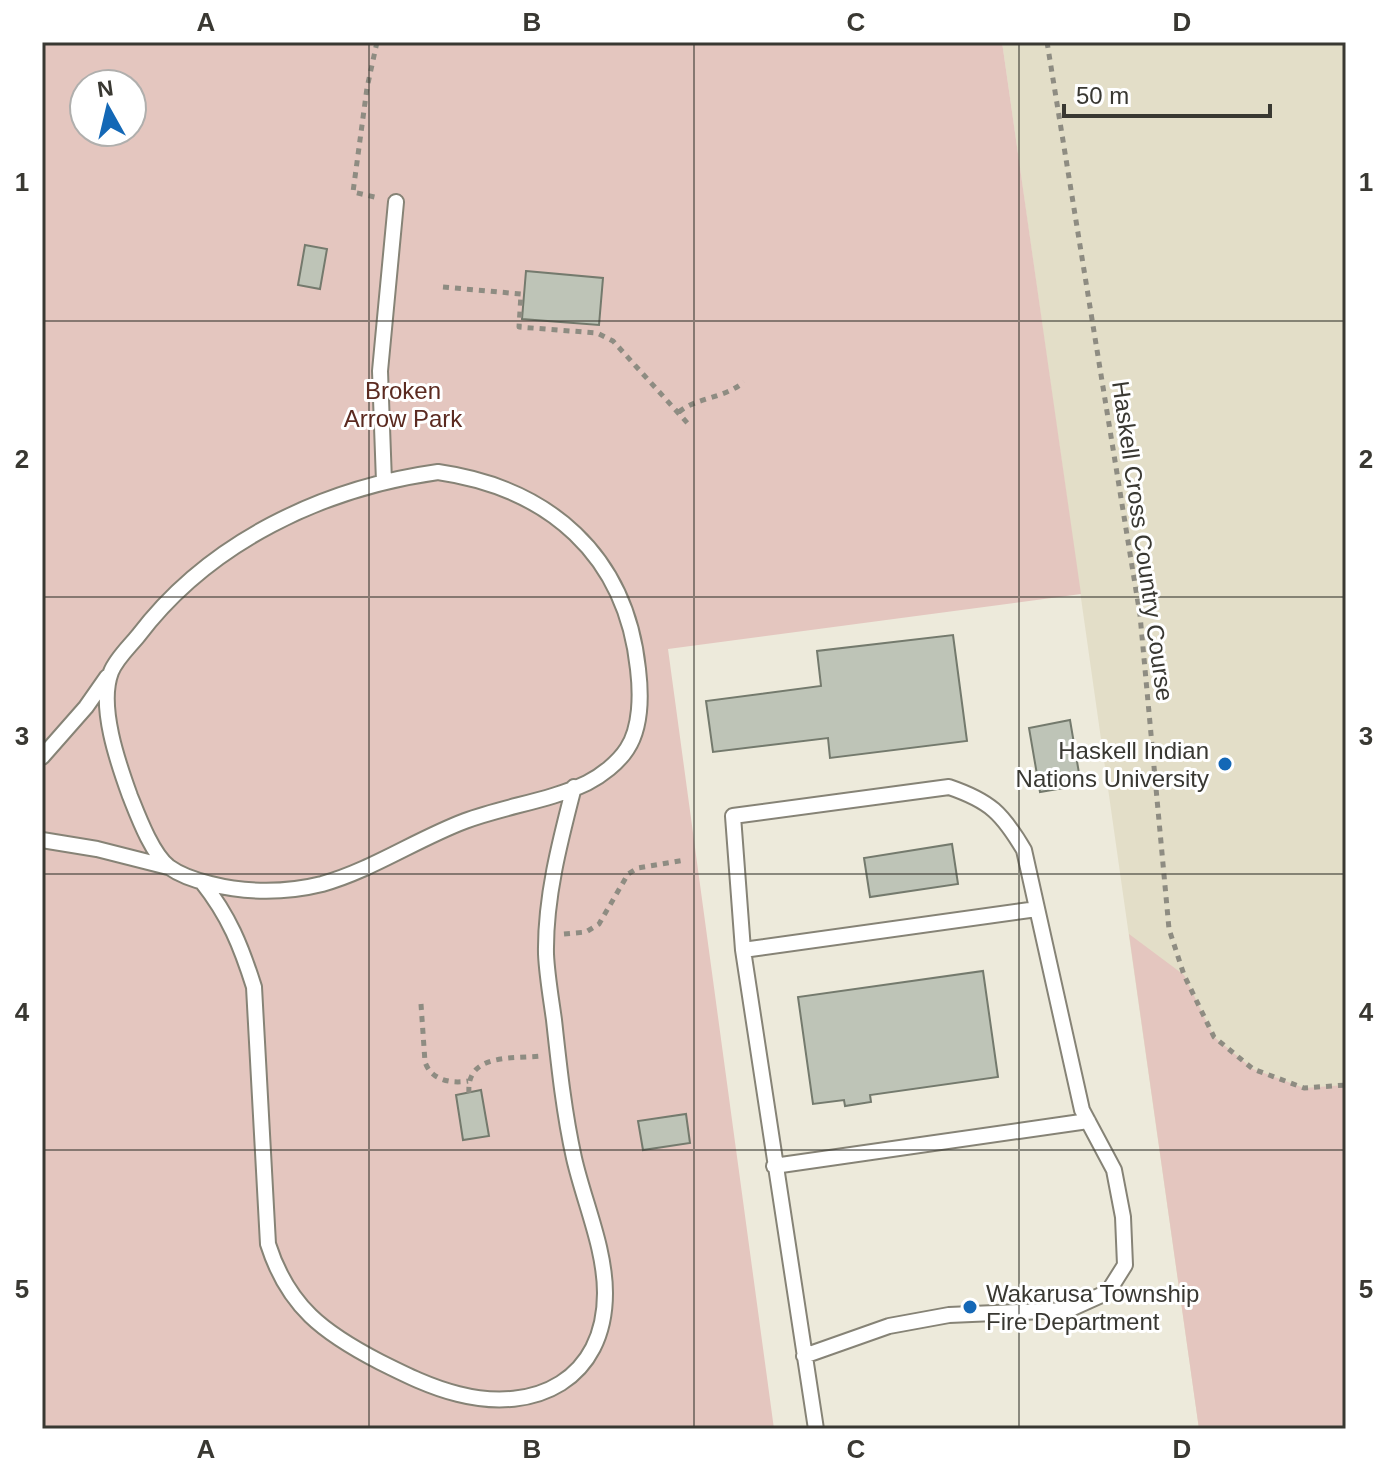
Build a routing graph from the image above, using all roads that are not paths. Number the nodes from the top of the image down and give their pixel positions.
1 (396, 202) road end
2 (384, 482) junction
3 (112, 670) junction
4 (42, 757) edge
5 (574, 787) junction
6 (42, 840) edge
7 (168, 867) junction
8 (202, 882) junction
9 (1037, 909) junction
10 (743, 950) junction
11 (1088, 1121) junction
12 (774, 1166) junction
13 (804, 1356) junction
14 (816, 1429) edge

1 - 2 lane
2 - 3 lane
2 - 5 lane
3 - 4 lane
3 - 7 lane
5 - 8 lane
5 - 8 lane
6 - 7 lane
7 - 8 lane
9 - 10 lane
9 - 10 lane
9 - 11 lane
10 - 12 lane
11 - 12 lane
11 - 13 lane
12 - 13 lane
13 - 14 lane

